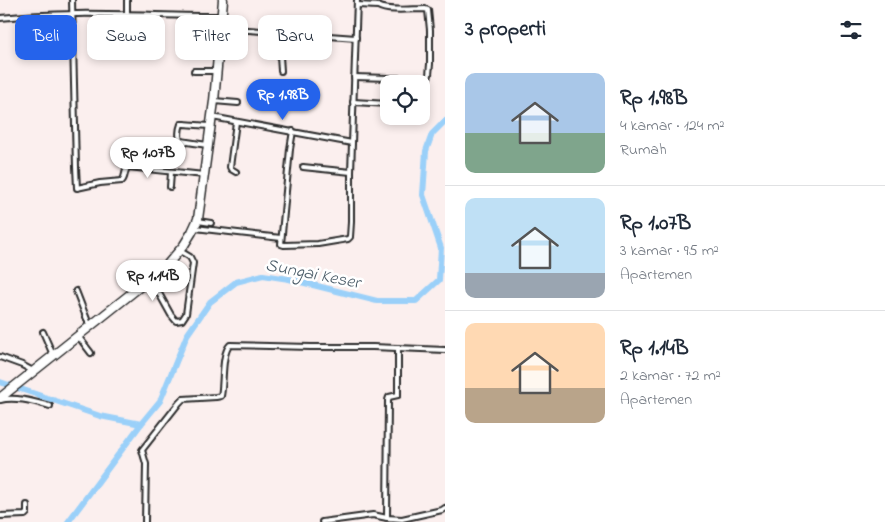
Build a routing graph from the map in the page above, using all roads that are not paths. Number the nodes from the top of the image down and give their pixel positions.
1 (72, 0) edge
2 (127, 0) edge
3 (223, 0) edge
4 (357, 0) edge
5 (356, 5) junction
6 (72, 14) junction
7 (127, 15) joint
8 (221, 15) edge
9 (0, 18) edge
10 (332, 36) edge
11 (356, 38) junction
12 (217, 60) edge
13 (280, 60) edge
14 (281, 70) dead end
15 (194, 71) dead end
16 (216, 71) junction
17 (429, 75) edge
18 (354, 77) junction
19 (380, 78) edge
20 (214, 100) junction
21 (353, 102) junction
22 (238, 103) dead end
23 (380, 104) edge
24 (211, 117) junction
25 (236, 122) junction
26 (209, 126) junction
27 (293, 131) junction
28 (352, 143) junction
29 (207, 145) junction
30 (303, 167) dead end
31 (171, 172) junction
32 (236, 172) dead end
33 (351, 172) junction
34 (204, 176) junction
35 (170, 187) dead end
36 (211, 223) dead end
37 (196, 225) junction
38 (281, 238) junction
39 (180, 251) junction
40 (151, 279) junction
41 (76, 291) dead end
42 (90, 327) junction
43 (43, 332) dead end
44 (78, 336) junction
45 (398, 348) junction
46 (445, 350) edge
47 (91, 353) dead end
48 (54, 355) junction
49 (0, 356) edge
50 (31, 373) junction
51 (0, 399) edge
52 (50, 406) dead end
53 (27, 505) dead end
54 (445, 508) edge
55 (0, 516) edge
56 (387, 517) junction
57 (403, 520) edge
58 (145, 522) edge
59 (322, 522) edge

1 - 6 street
2 - 7 street
3 - 8 highway
4 - 5 street
5 - 11 street
5 - 17 street
6 - 7 street
6 - 9 street
6 - 31 street
10 - 11 street
11 - 18 street
12 - 16 highway
13 - 14 street
15 - 16 street
16 - 20 highway
18 - 19 street
18 - 21 street
20 - 22 street
20 - 24 highway
21 - 23 street
21 - 28 street
24 - 25 street
24 - 26 highway
25 - 27 street
25 - 32 street
26 - 29 highway
26 - 29 street
27 - 28 street
27 - 38 street
28 - 33 street
29 - 34 highway
30 - 33 street
31 - 34 street
31 - 35 street
33 - 38 street
34 - 37 highway
36 - 37 street
37 - 38 street
37 - 39 highway
39 - 40 highway
39 - 40 street
40 - 42 highway
41 - 42 street
42 - 44 highway
43 - 48 street
44 - 47 street
44 - 48 highway
45 - 46 street
45 - 56 street
45 - 58 street
48 - 50 highway
49 - 50 street
50 - 51 highway
51 - 52 street
53 - 55 street
54 - 57 street
56 - 57 street
56 - 59 street

